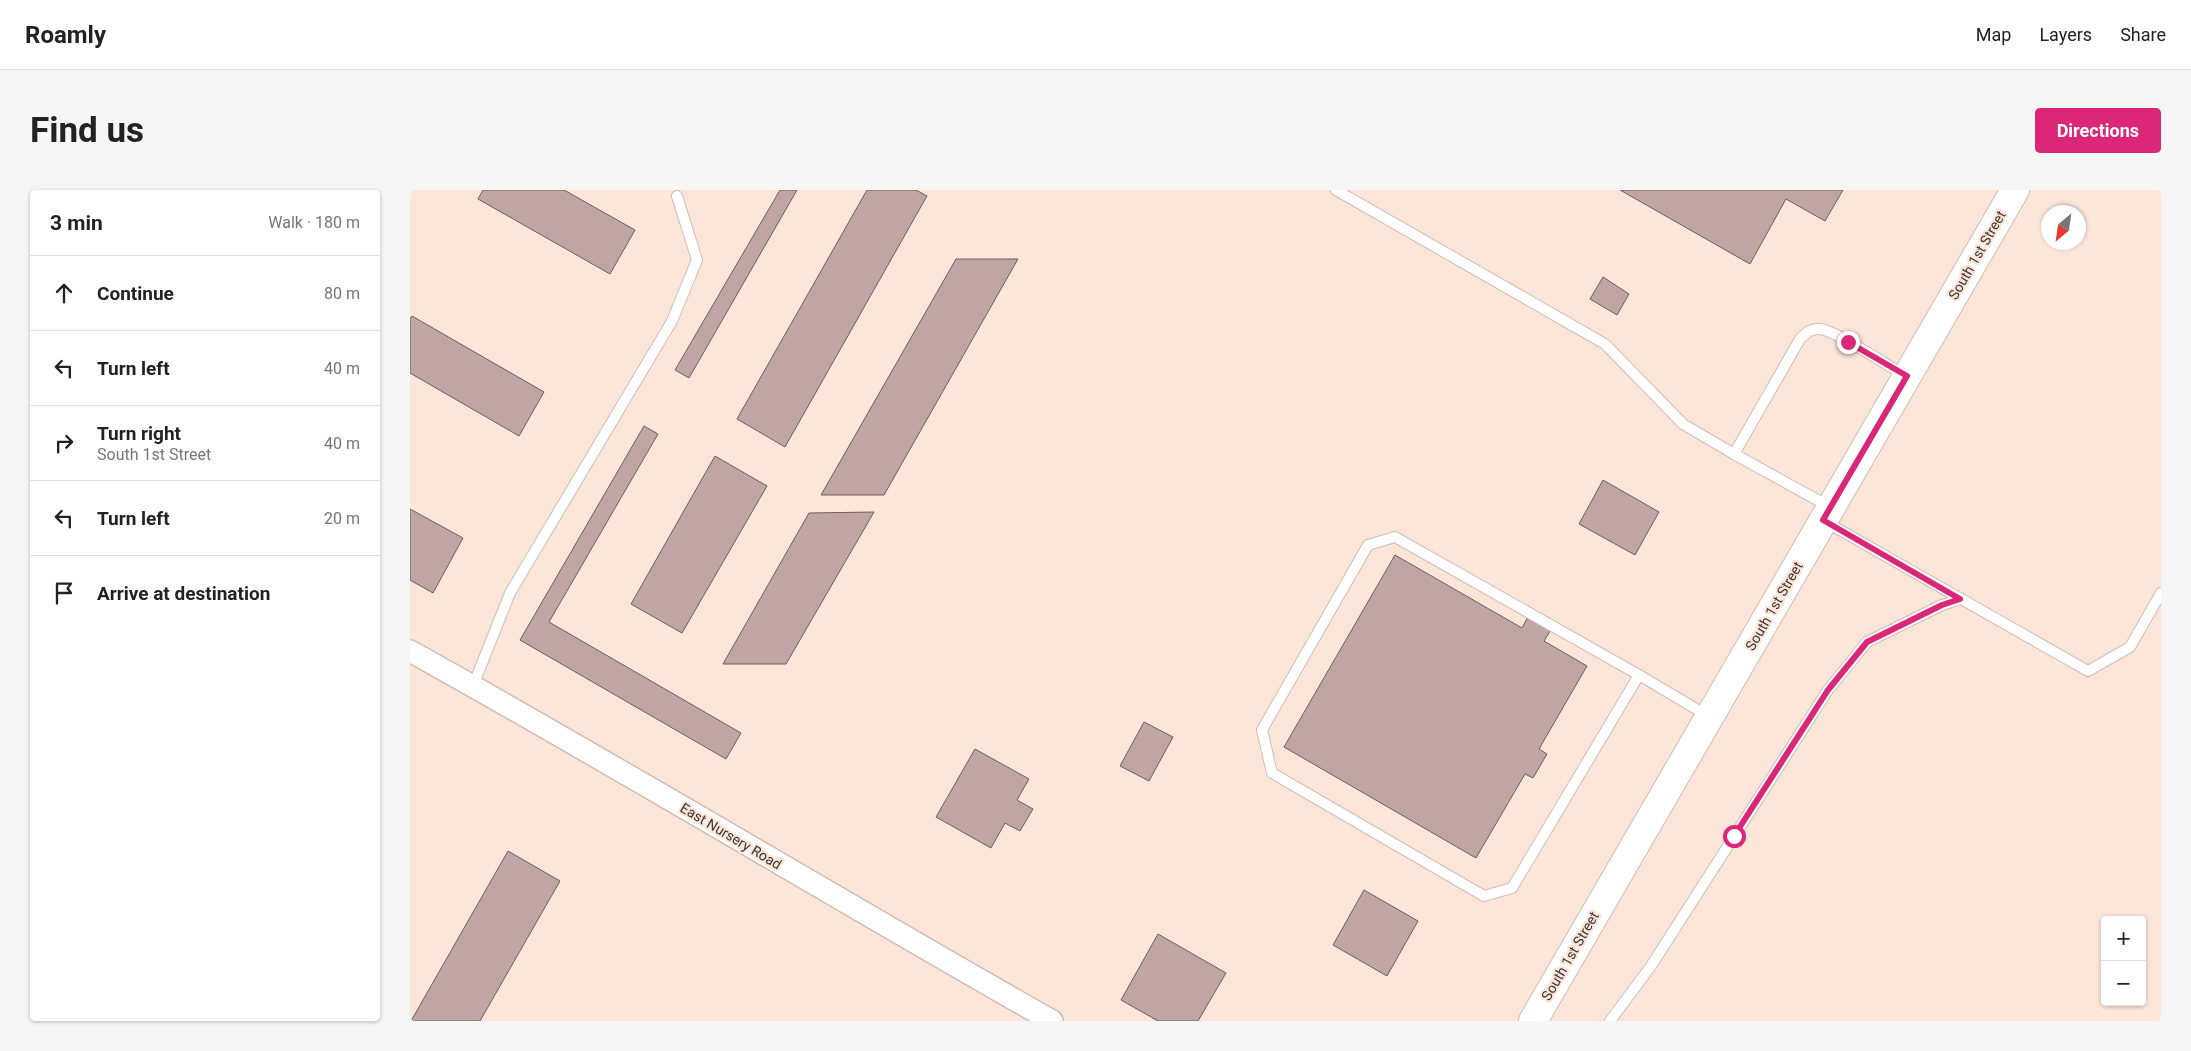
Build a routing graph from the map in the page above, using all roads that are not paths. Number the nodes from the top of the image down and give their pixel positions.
1 (1336, 190) edge
2 (2015, 190) edge
3 (677, 196) dead end
4 (1907, 376) junction
5 (1734, 454) junction
6 (1827, 514) junction
7 (2161, 593) edge
8 (1960, 599) junction
9 (410, 651) edge
10 (1639, 675) junction
11 (472, 686) junction
12 (1709, 717) junction
13 (1052, 1021) edge
14 (1533, 1021) edge
15 (1610, 1021) edge

1 - 5 lane
2 - 4 main road, South 1st Street
3 - 11 lane
4 - 5 lane
4 - 6 main road, South 1st Street
5 - 6 lane
6 - 8 lane
6 - 12 main road, South 1st Street
7 - 8 lane
8 - 15 lane
9 - 11 street, East Nursery Road
10 - 10 lane
10 - 12 lane
11 - 13 street, East Nursery Road
12 - 14 main road, South 1st Street

